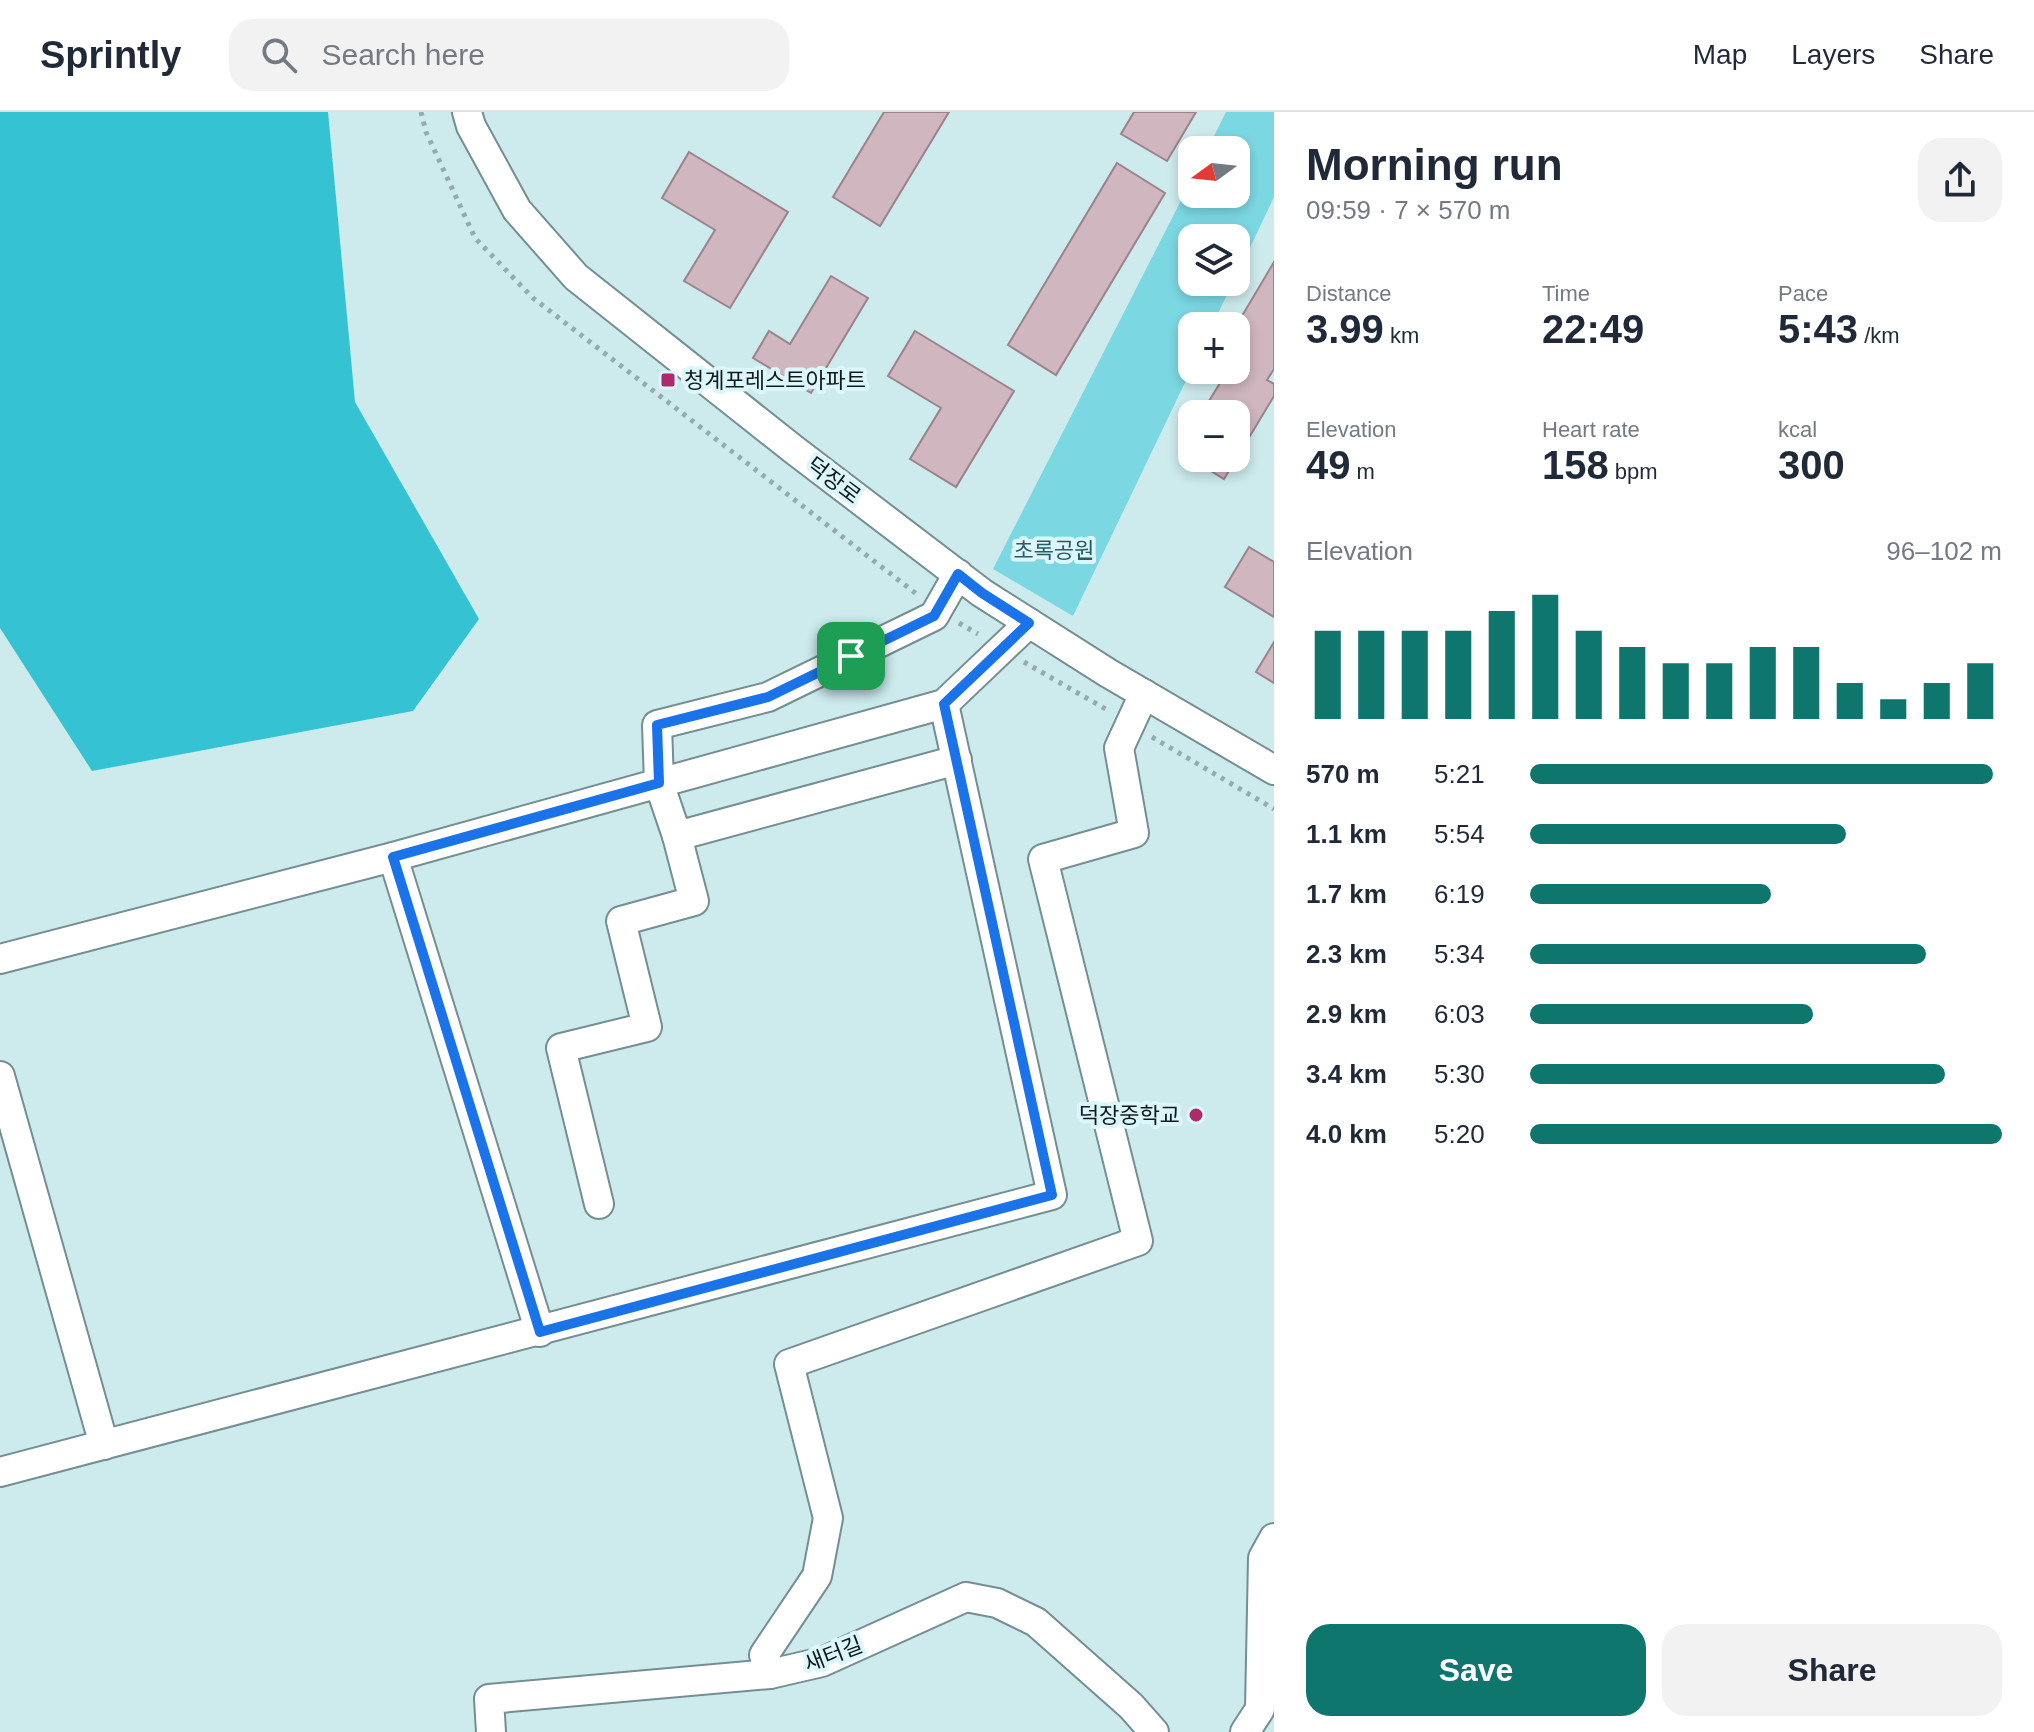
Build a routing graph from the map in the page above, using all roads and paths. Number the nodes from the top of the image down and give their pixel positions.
1 (467, 112) edge
2 (958, 574) junction
3 (1029, 623) junction
4 (1144, 694) junction
5 (944, 704) junction
6 (957, 760) junction
7 (1274, 770) edge
8 (659, 783) junction
9 (677, 836) junction
10 (393, 857) junction
11 (0, 959) edge
12 (0, 1076) edge
13 (599, 1204) dead end
14 (540, 1332) junction
15 (104, 1445) junction
16 (0, 1472) edge
17 (1274, 1538) edge
18 (770, 1674) junction
19 (491, 1732) edge
20 (1154, 1732) edge
21 (1245, 1732) edge

1 - 2 street, 덕장로
2 - 3 street, 덕장로
2 - 8 street
3 - 4 street, 덕장로
3 - 5 street
4 - 7 street, 덕장로
4 - 18 street
5 - 6 street
5 - 8 street
6 - 9 street
6 - 14 street
8 - 9 street
8 - 10 street
9 - 13 street
10 - 11 street
10 - 14 street
12 - 15 street
14 - 15 street
15 - 16 street
17 - 21 street
18 - 19 street, 새터길
18 - 20 street, 새터길

